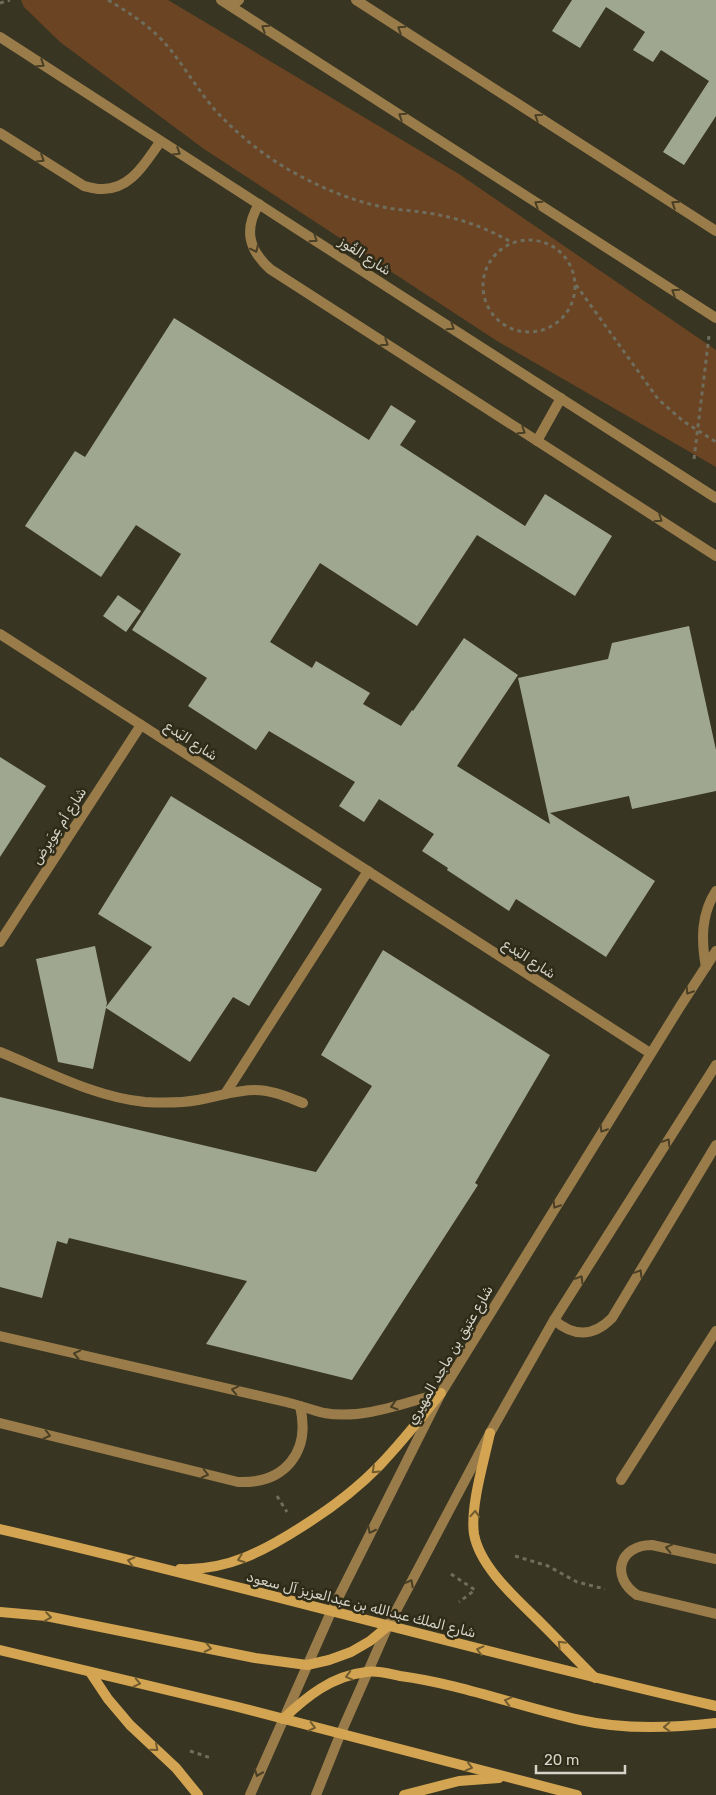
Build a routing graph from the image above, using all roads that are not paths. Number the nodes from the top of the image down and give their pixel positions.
1 (221, 0) edge
2 (356, 0) edge
3 (235, 3) edge
4 (0, 36) edge
5 (0, 133) edge
6 (160, 142) junction
7 (259, 204) junction
8 (716, 230) edge
9 (714, 316) edge
10 (561, 398) junction
11 (537, 441) junction
12 (716, 498) edge
13 (716, 556) edge
14 (0, 634) edge
15 (140, 725) junction
16 (368, 871) junction
17 (716, 890) edge
18 (0, 942) edge
19 (716, 951) edge
20 (706, 967) junction
21 (0, 1052) edge
22 (650, 1054) junction
23 (716, 1065) edge
24 (224, 1094) junction
25 (303, 1103) dead end
26 (716, 1145) edge
27 (554, 1320) junction
28 (716, 1331) edge
29 (0, 1336) edge
30 (441, 1392) junction
31 (300, 1406) junction
32 (0, 1423) edge
33 (490, 1433) junction
34 (621, 1480) dead end
35 (0, 1529) edge
36 (716, 1559) edge
37 (161, 1568) junction
38 (0, 1612) edge
39 (331, 1612) junction
40 (716, 1614) edge
41 (388, 1626) junction
42 (0, 1650) edge
43 (307, 1665) junction
44 (368, 1671) junction
45 (90, 1672) junction
46 (595, 1679) junction
47 (716, 1706) edge
48 (283, 1719) junction
49 (716, 1724) edge
50 (340, 1735) junction
51 (506, 1777) junction
52 (198, 1795) edge
53 (250, 1795) edge
54 (316, 1795) edge
55 (404, 1795) edge
56 (577, 1795) edge

1 - 3 street
8 -> 2 street
9 -> 3 street
4 -> 6 street, شارع القُوز
5 -> 6 street
6 -> 7 street, شارع القُوز
7 -> 10 street, شارع القُوز
7 -> 11 street
10 - 11 street
10 - 12 street, شارع القُوز
11 -> 13 street
14 - 15 street, شارع البَدع
15 - 16 street, شارع البَدع
15 - 18 street, شارع أم عِوَيرِض
16 - 22 street, شارع البَدع
16 - 24 street
17 - 20 street
19 - 20 street, شارع عتيق بن ماجد المهيري
20 -> 22 street, شارع عتيق بن ماجد المهيري
21 - 24 street
22 -> 30 street, شارع عتيق بن ماجد المهيري
27 -> 23 street
24 - 25 street
27 -> 26 street
27 - 33 street
28 - 34 street
31 -> 29 street
30 -> 31 street
30 -> 37 main road
30 -> 39 street, شارع عتيق بن ماجد المهيري
32 -> 31 street
41 -> 33 street
46 -> 33 main road
37 -> 35 main road, شارع الملك عبدالله بن عبدالعزيز آل سعود
36 -> 40 street
37 - 39 main road, شارع الملك عبدالله بن عبدالعزيز آل سعود
38 -> 43 main road
39 - 41 main road, شارع الملك عبدالله بن عبدالعزيز آل سعود
39 - 43 street, شارع عتيق بن ماجد المهيري
41 - 43 main road
41 - 44 street
46 -> 41 main road, شارع الملك عبدالله بن عبدالعزيز آل سعود
42 - 45 main road
43 - 48 street, شارع عتيق بن ماجد المهيري
44 -> 48 main road
49 -> 44 main road
44 - 50 street
45 -> 48 main road
45 -> 52 main road
46 - 47 main road, شارع الملك عبدالله بن عبدالعزيز آل سعود
48 -> 50 main road
48 -> 53 street, شارع عتيق بن ماجد المهيري
50 -> 51 main road
50 - 54 street
51 - 55 main road
51 - 56 main road

